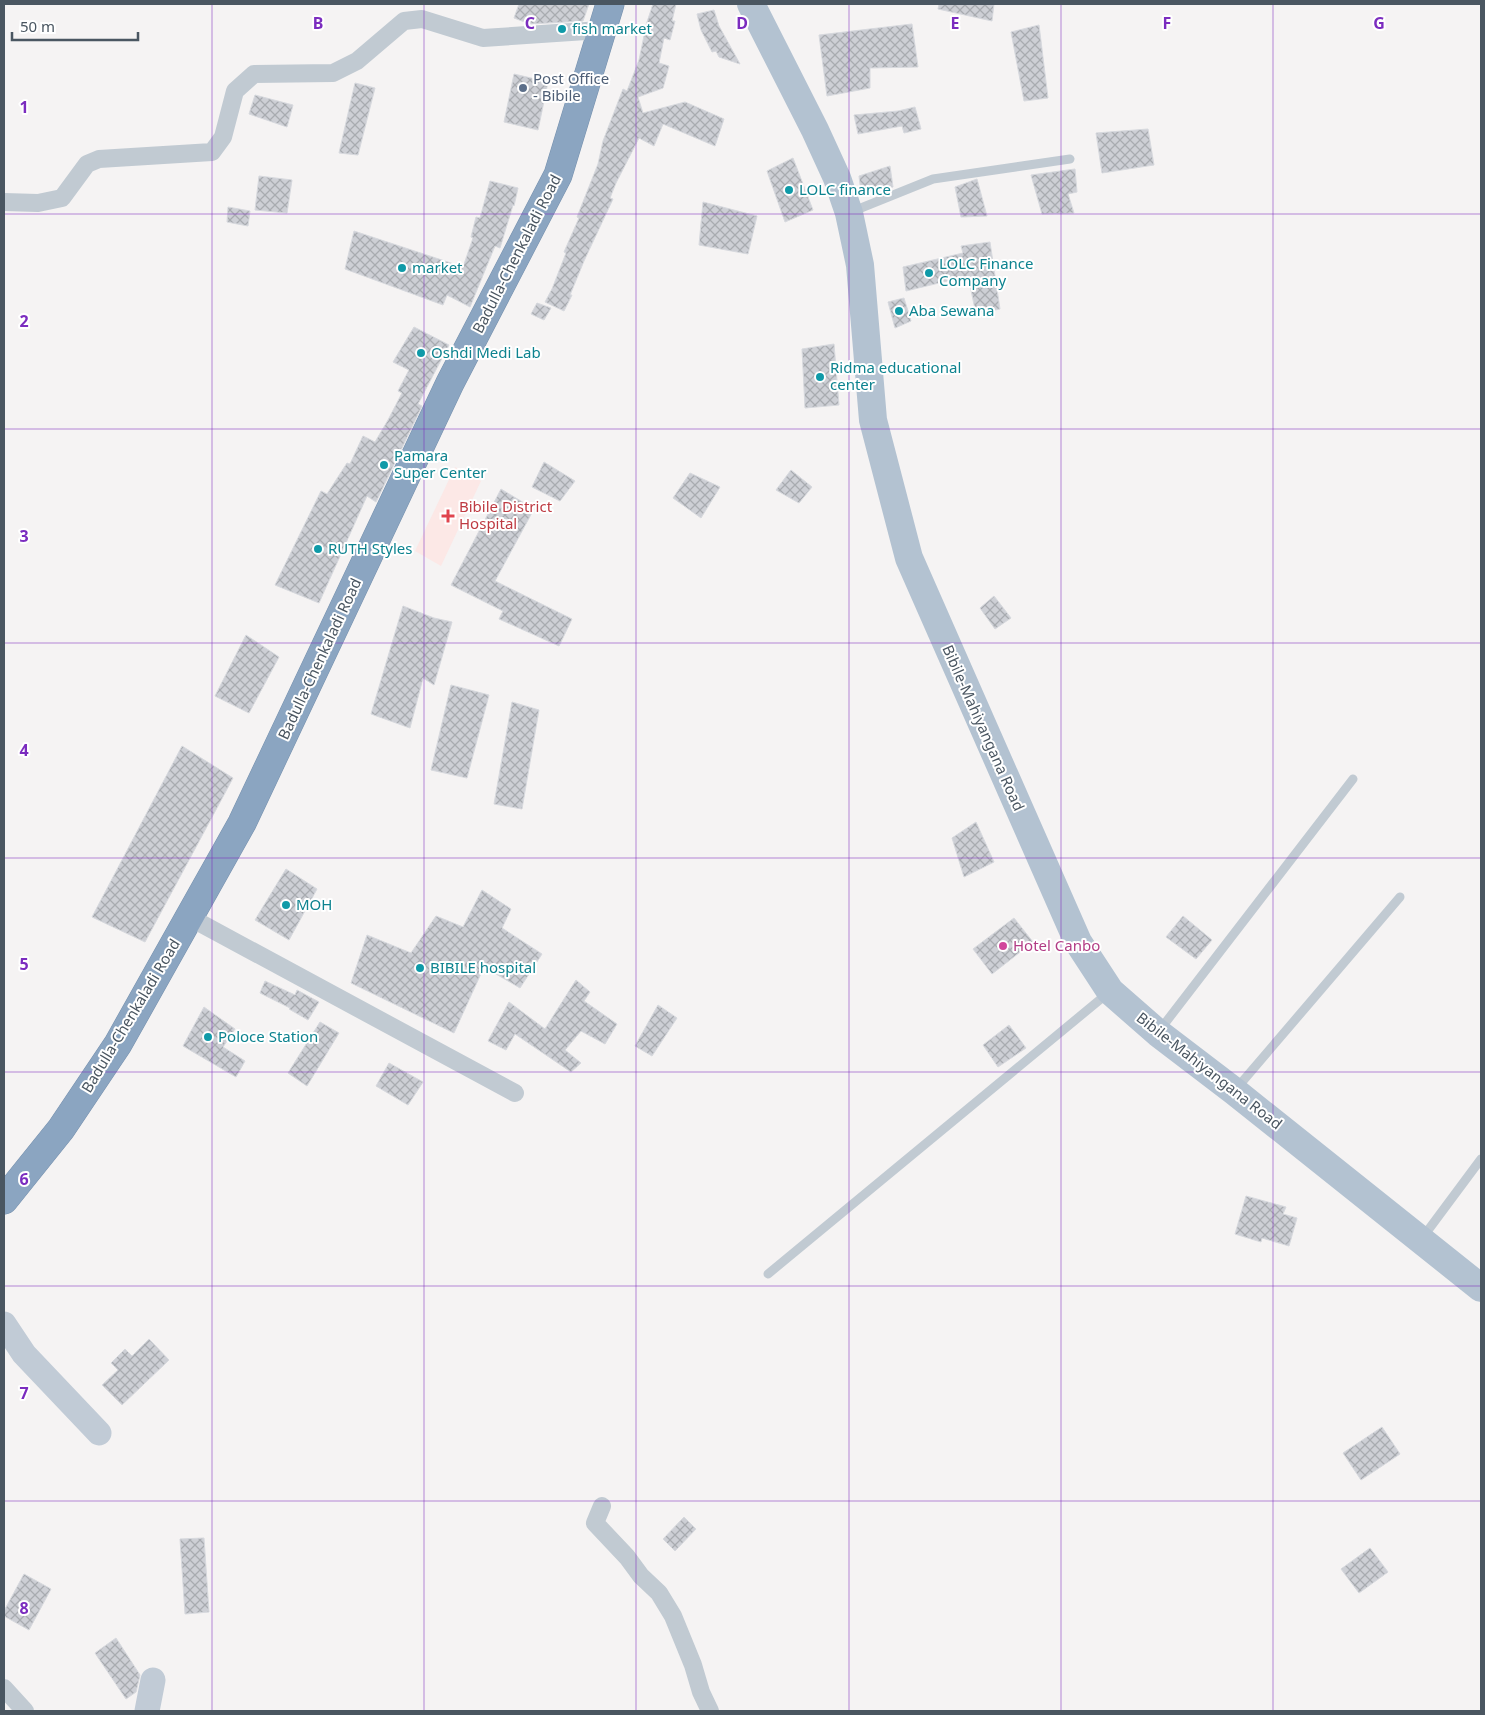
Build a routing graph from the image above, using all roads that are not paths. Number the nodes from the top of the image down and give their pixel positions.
1 (610, 4) edge
2 (751, 4) edge
3 (601, 30) junction
4 (1070, 159) dead end
5 (4, 202) edge
6 (849, 213) junction
7 (1353, 778) dead end
8 (1400, 897) dead end
9 (189, 917) junction
10 (1110, 991) junction
11 (1158, 1033) junction
12 (1234, 1091) junction
13 (515, 1092) dead end
14 (1481, 1159) edge
15 (4, 1200) edge
16 (1421, 1239) junction
17 (768, 1274) dead end
18 (1481, 1288) edge
19 (4, 1324) edge
20 (99, 1433) dead end
21 (602, 1506) dead end
22 (153, 1680) dead end
23 (4, 1688) edge
24 (25, 1711) edge
25 (146, 1711) edge
26 (710, 1711) edge

1 - 3 highway, Badulla-Chenkaladi Road
2 - 6 main road, Bibile-Mahiyangana Road
3 - 5 street
3 - 9 highway, Badulla-Chenkaladi Road
4 - 6 lane
6 - 10 main road, Bibile-Mahiyangana Road
7 - 11 lane
8 - 12 lane
9 - 13 street
9 - 15 highway, Badulla-Chenkaladi Road
10 - 11 main road, Bibile-Mahiyangana Road
10 - 17 lane
11 - 12 main road, Bibile-Mahiyangana Road
12 - 16 main road, Bibile-Mahiyangana Road
14 - 16 lane
16 - 18 main road, Bibile-Mahiyangana Road
19 - 20 street
21 - 26 street
22 - 25 street
23 - 24 street

